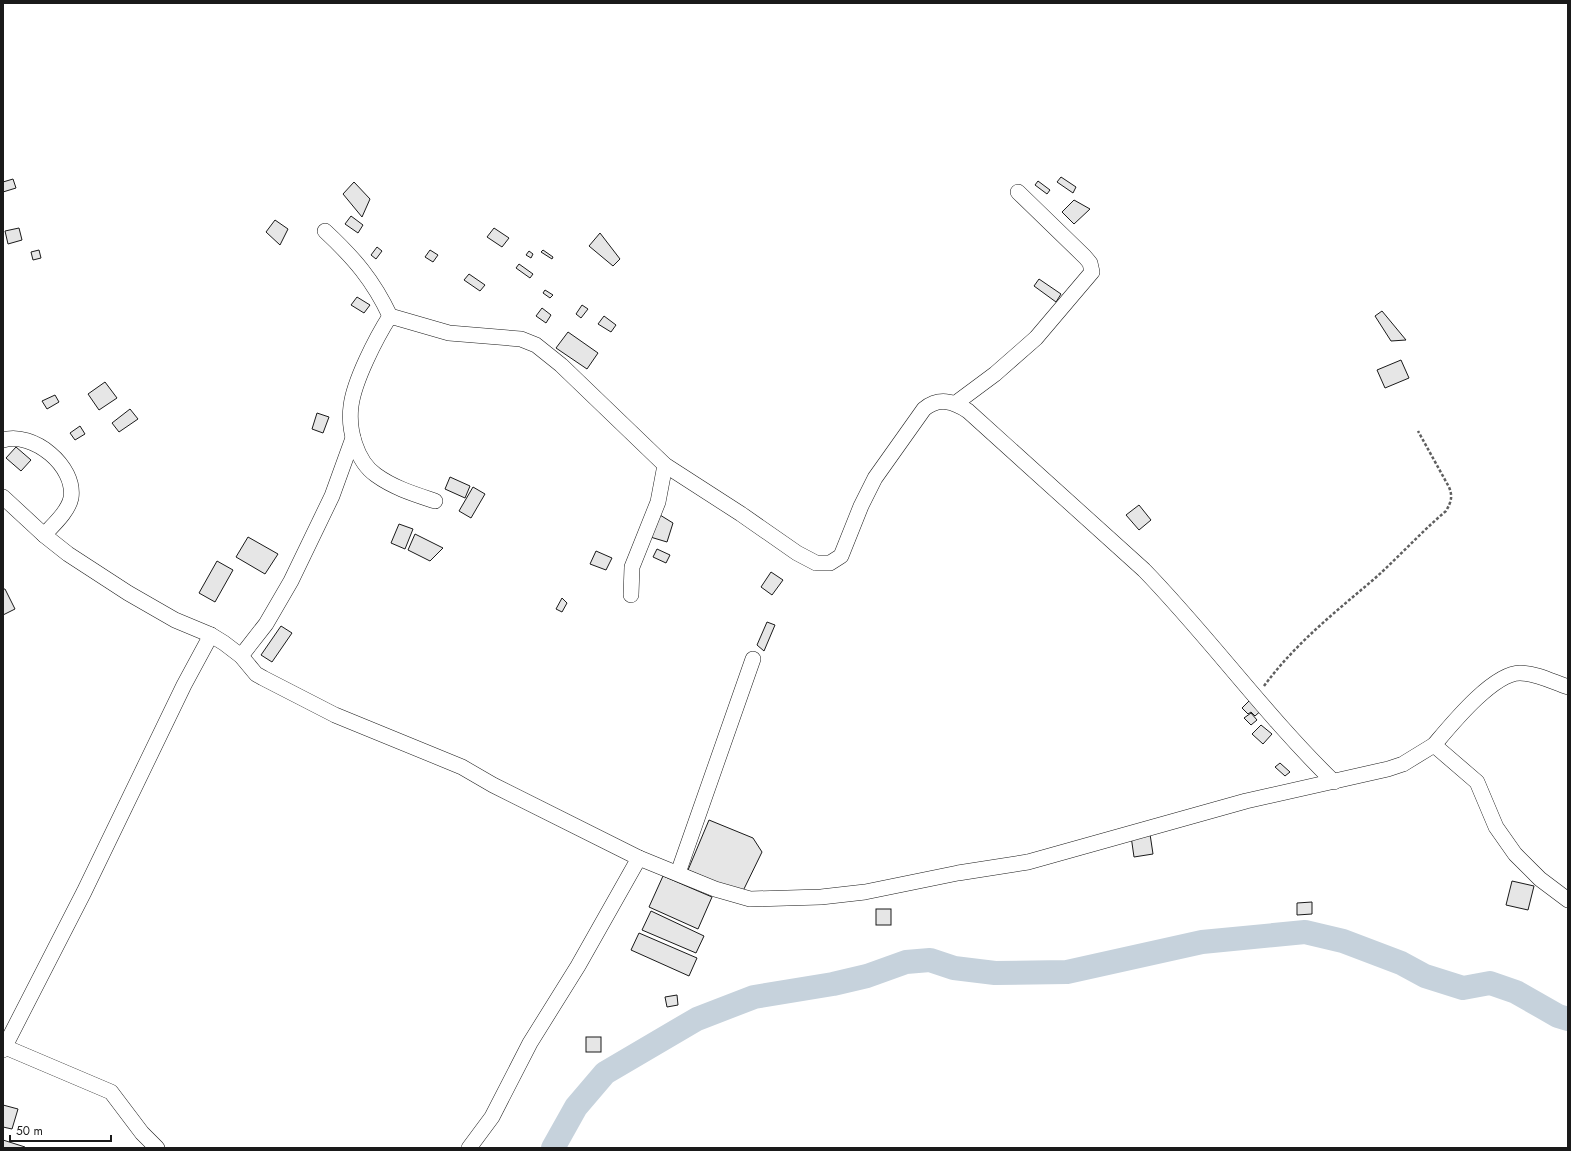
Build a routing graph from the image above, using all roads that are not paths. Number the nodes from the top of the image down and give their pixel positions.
1 (1018, 192) dead end
2 (325, 231) dead end
3 (390, 316) junction
4 (956, 403) junction
5 (353, 438) junction
6 (3, 440) edge
7 (665, 465) junction
8 (3, 497) edge
9 (435, 501) dead end
10 (44, 535) junction
11 (630, 595) dead end
12 (211, 635) junction
13 (241, 656) junction
14 (753, 658) dead end
15 (1568, 687) edge
16 (1434, 745) junction
17 (1334, 782) junction
18 (639, 858) junction
19 (678, 873) junction
20 (1568, 900) edge
21 (4, 1048) edge
22 (157, 1148) edge
23 (469, 1148) edge

1 - 4 street
2 - 3 street
3 - 5 street
3 - 7 street
4 - 7 street
4 - 17 street
5 - 9 street
5 - 13 street
6 - 10 street
7 - 11 street
8 - 10 street
10 - 12 street
12 - 13 street
12 - 21 street
13 - 18 street
14 - 19 street
15 - 16 street
16 - 17 street
16 - 20 street
17 - 19 street
18 - 19 street
18 - 23 street
21 - 22 street

